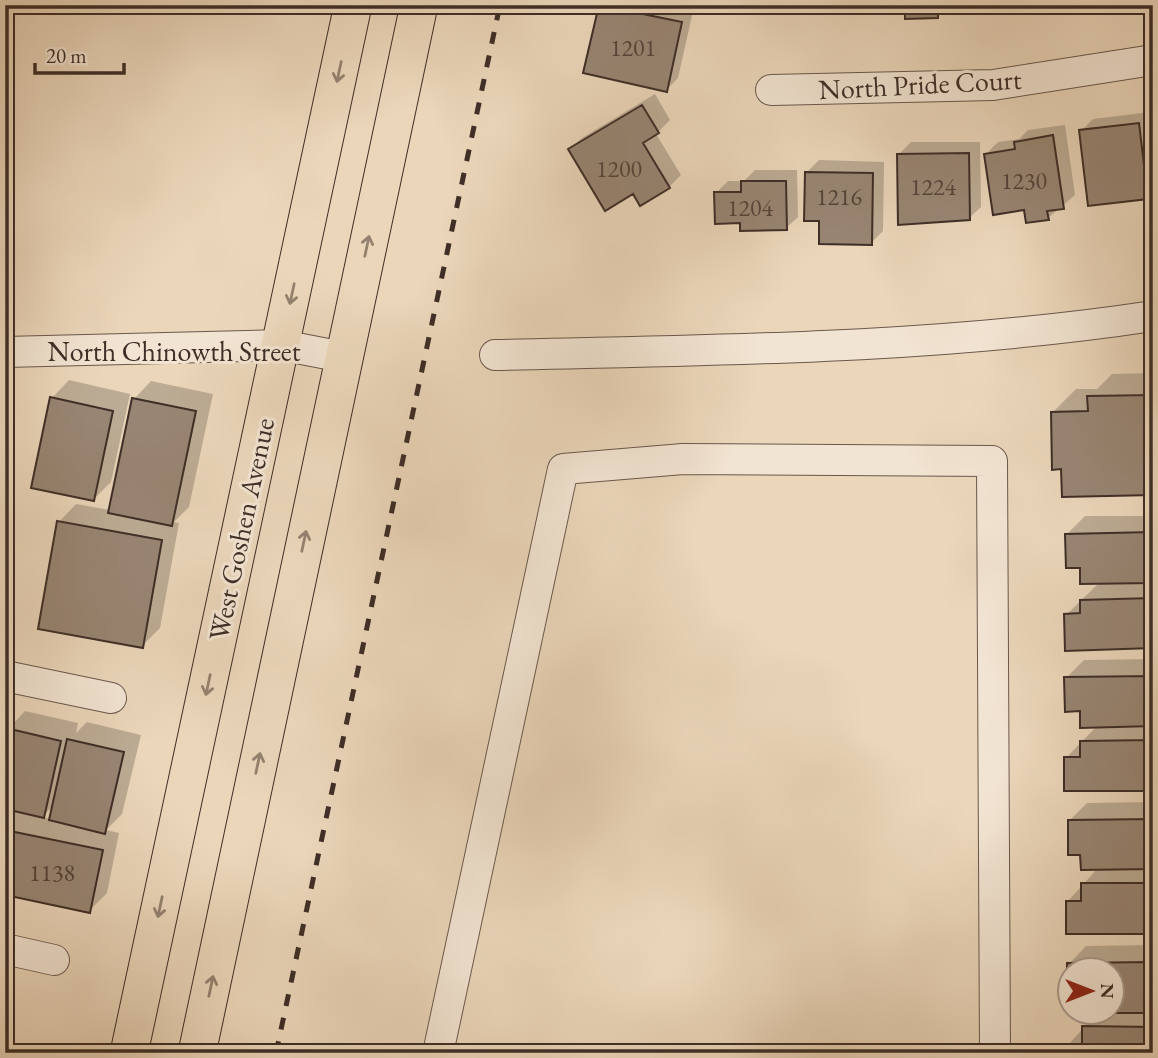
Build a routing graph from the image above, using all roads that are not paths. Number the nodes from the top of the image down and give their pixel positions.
1 (354, 5) edge
2 (419, 5) edge
3 (1153, 60) edge
4 (771, 90) dead end
5 (1153, 316) edge
6 (281, 345) junction
7 (5, 352) edge
8 (495, 355) dead end
9 (343, 357) junction
10 (5, 676) edge
11 (111, 698) dead end
12 (5, 949) edge
13 (54, 960) dead end
14 (129, 1053) edge
15 (197, 1053) edge
16 (438, 1053) edge
17 (995, 1053) edge

1 -> 6 main road, West Goshen Avenue
9 -> 2 main road
3 - 4 street, North Pride Court
5 - 8 street
6 - 7 street, North Chinowth Street
6 - 9 street, North Chinowth Street
6 -> 14 main road, West Goshen Avenue
15 -> 9 main road
10 - 11 street
12 - 13 street
16 - 17 street

